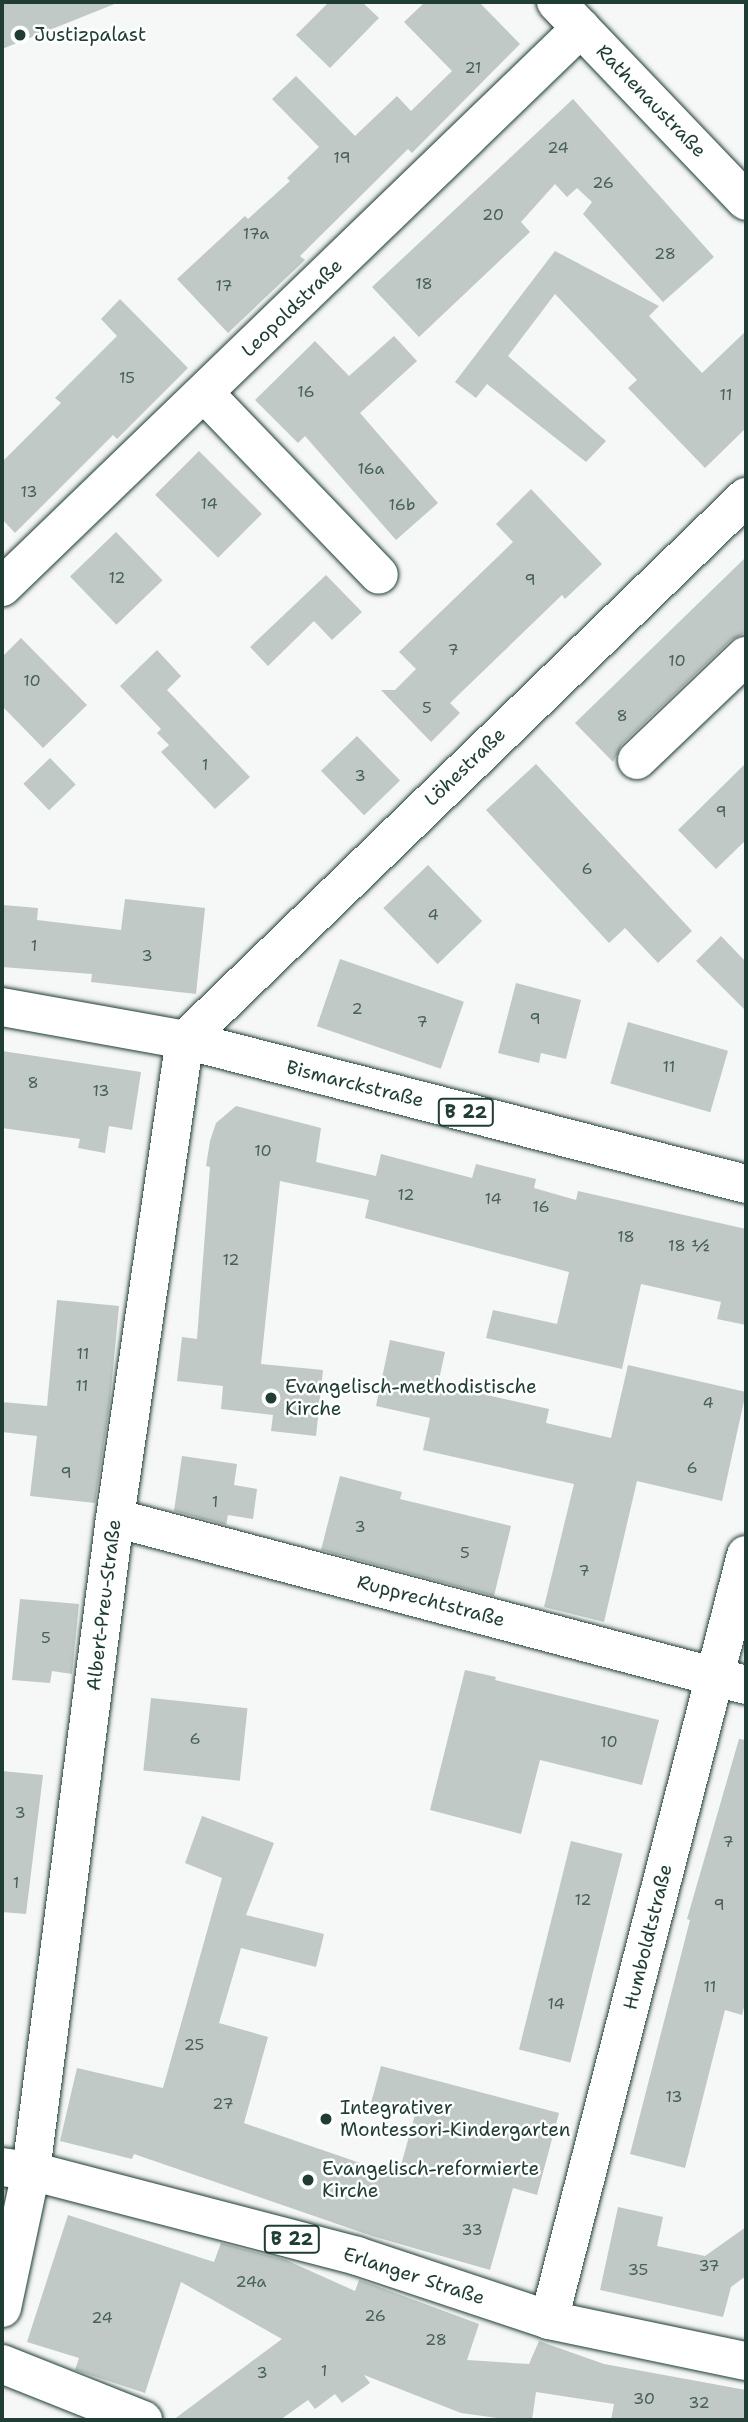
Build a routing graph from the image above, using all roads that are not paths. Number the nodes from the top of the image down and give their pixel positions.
1 (568, 15) edge
2 (746, 201) edge
3 (204, 393) junction
4 (746, 497) edge
5 (379, 575) dead end
6 (2, 587) edge
7 (746, 656) edge
8 (637, 760) dead end
9 (2, 1007) edge
10 (185, 1040) junction
11 (746, 1184) edge
12 (115, 1518) junction
13 (746, 1555) edge
14 (731, 1681) edge
15 (16, 2169) edge
16 (2, 2308) edge
17 (549, 2320) junction
18 (746, 2361) edge
19 (2, 2364) edge
20 (143, 2420) edge

1 - 2 street, Rathenaustraße
1 - 3 street, Leopoldstraße
3 - 5 street
3 - 6 street, Leopoldstraße
4 - 10 street, Löhestraße
7 - 8 street
9 - 10 street, Bismarckstraße / B 22
10 - 11 street, Bismarckstraße / B 22
10 - 12 street, Albert-Preu-Straße
12 - 14 street, Rupprechtstraße
12 - 15 street, Albert-Preu-Straße
13 - 14 street, Humboldtstraße
14 - 17 street, Humboldtstraße
15 - 16 street, Albert-Preu-Straße
15 - 17 street, Erlanger Straße / B 22
17 - 18 street, Erlanger Straße / B 22
19 - 20 street

